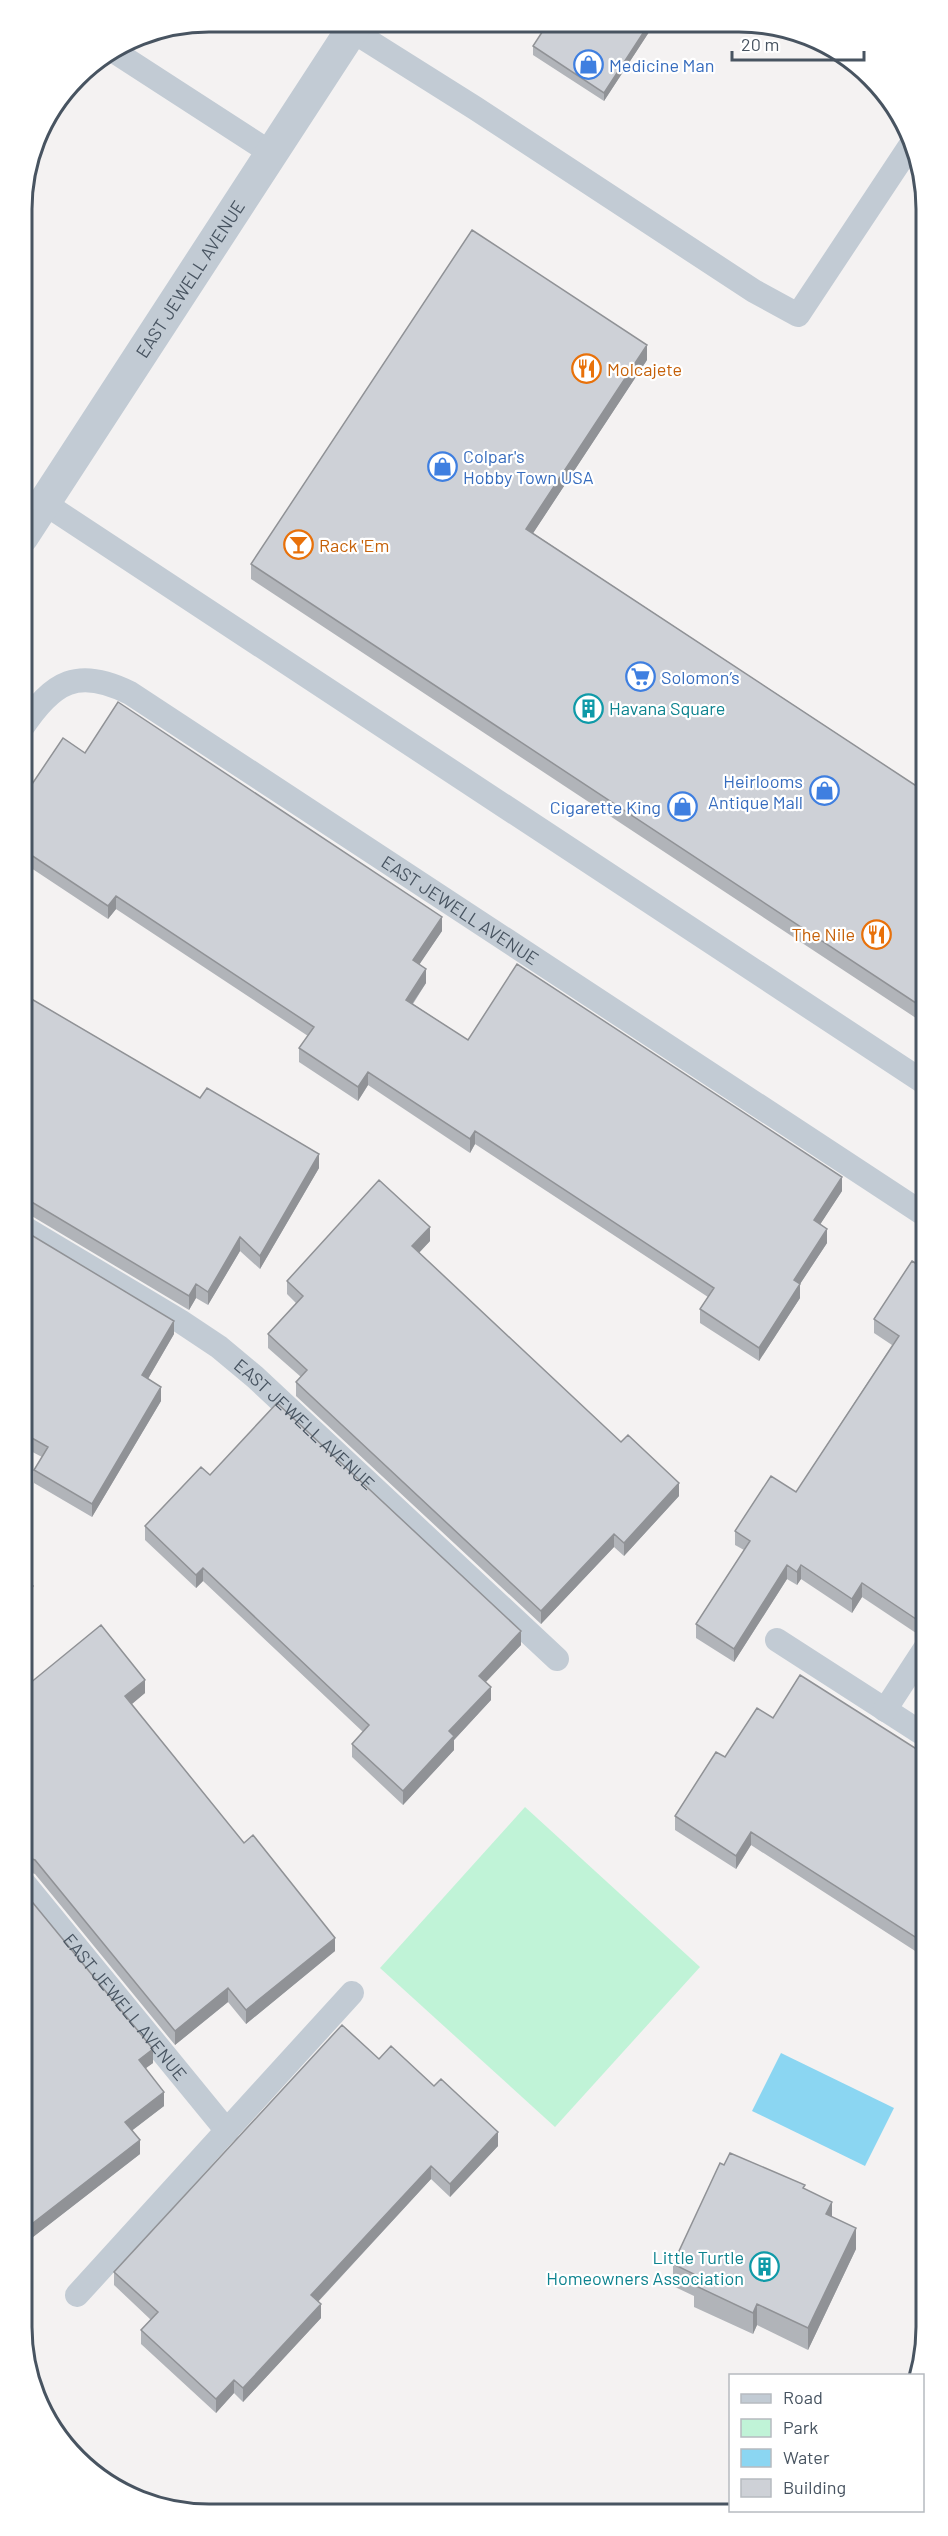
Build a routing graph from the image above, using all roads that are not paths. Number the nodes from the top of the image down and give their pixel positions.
1 (350, 32) edge
2 (363, 32) edge
3 (119, 56) edge
4 (906, 152) edge
5 (271, 153) junction
6 (44, 503) junction
7 (32, 522) edge
8 (32, 715) edge
9 (916, 1077) edge
10 (916, 1209) edge
11 (32, 1232) edge
12 (777, 1640) dead end
13 (557, 1659) dead end
14 (916, 1662) edge
15 (885, 1710) junction
16 (916, 1730) edge
17 (31, 1891) edge
18 (352, 1993) dead end
19 (226, 2131) junction
20 (77, 2295) dead end

1 - 5 street, EAST JEWELL AVENUE
2 - 4 lane
3 - 5 lane
5 - 6 street, EAST JEWELL AVENUE
6 - 7 street, EAST JEWELL AVENUE
6 - 9 lane
8 - 10 lane, EAST JEWELL AVENUE
11 - 13 lane, EAST JEWELL AVENUE
12 - 15 lane
14 - 15 lane
15 - 16 lane
17 - 19 lane, EAST JEWELL AVENUE
18 - 19 lane
19 - 20 lane

